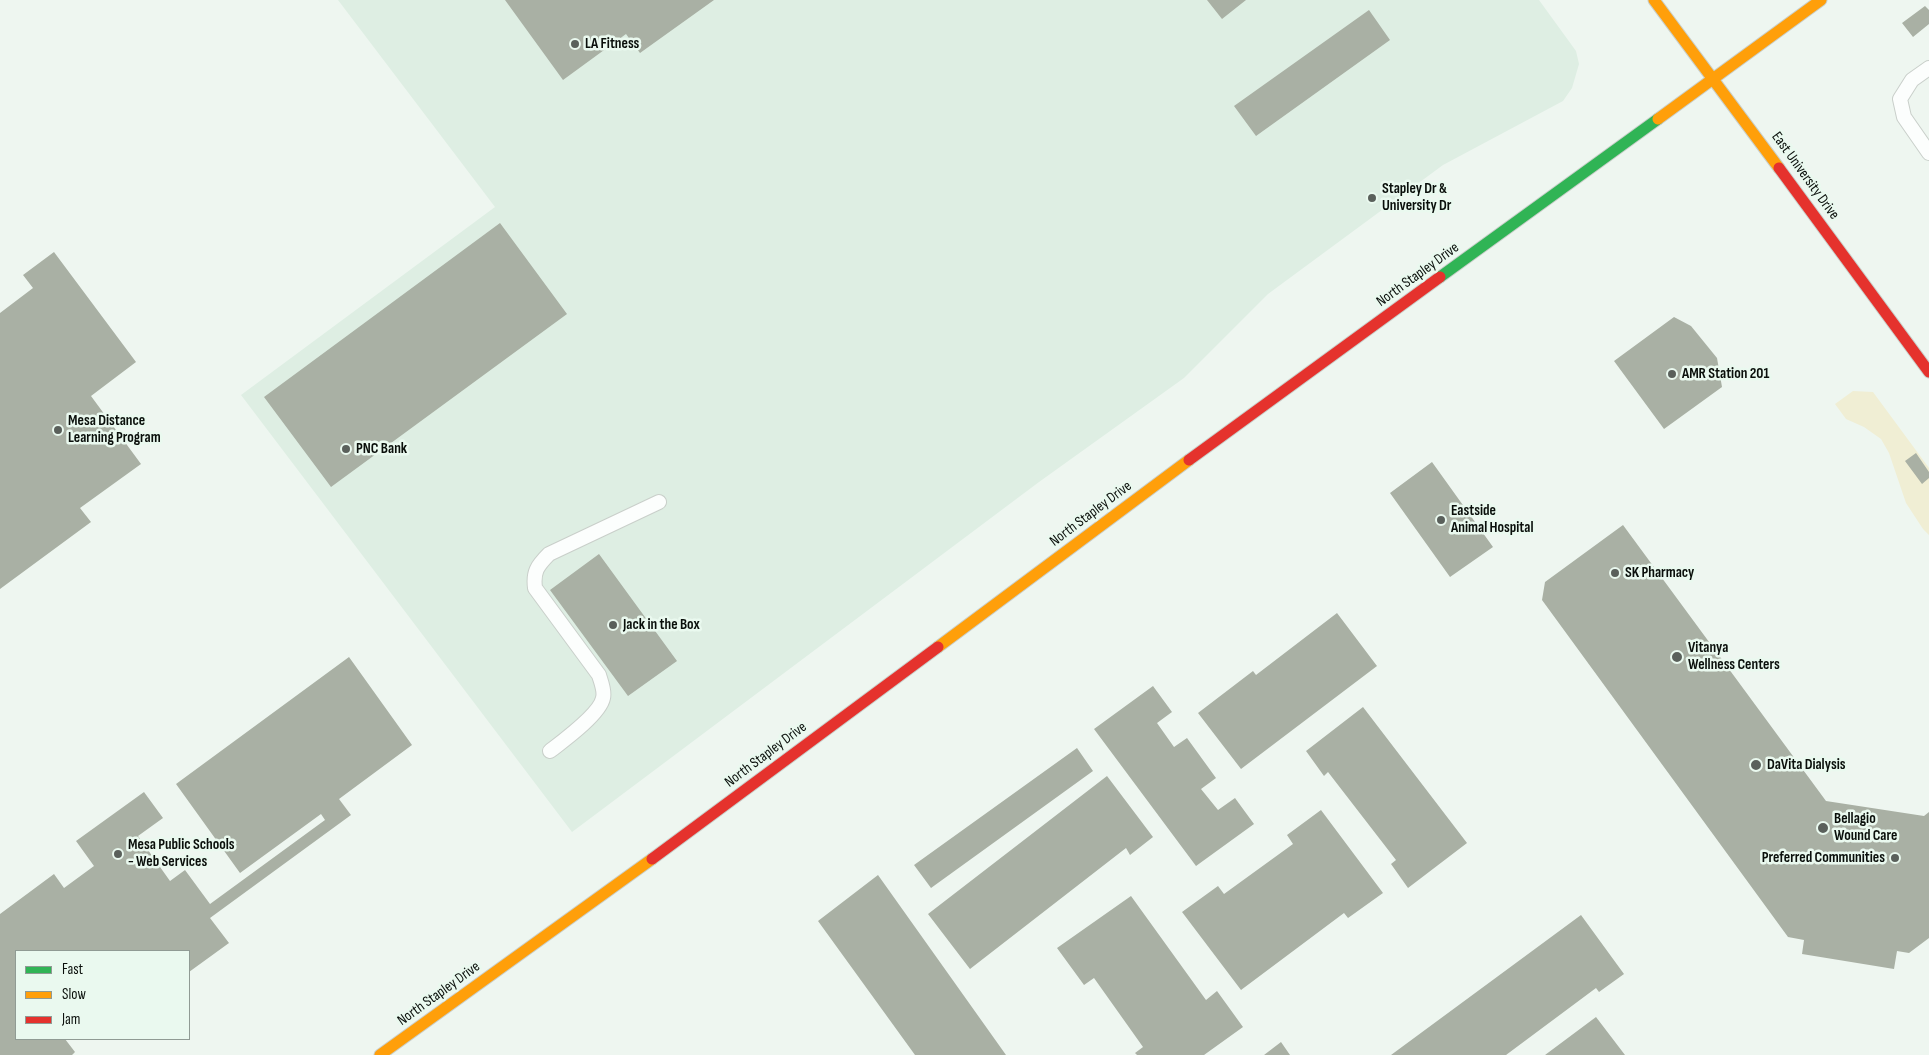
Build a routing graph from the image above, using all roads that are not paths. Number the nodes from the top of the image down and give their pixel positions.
1 (1654, 0) edge
2 (1821, 0) edge
3 (1929, 68) edge
4 (1713, 77) junction
5 (1929, 153) edge
6 (1929, 372) edge
7 (659, 502) dead end
8 (550, 751) dead end
9 (380, 1055) edge

1 - 4 main road, East University Drive
2 - 4 main road, North Stapley Drive
3 - 5 lane
4 - 6 main road, East University Drive
4 - 9 main road, North Stapley Drive
7 - 8 lane

